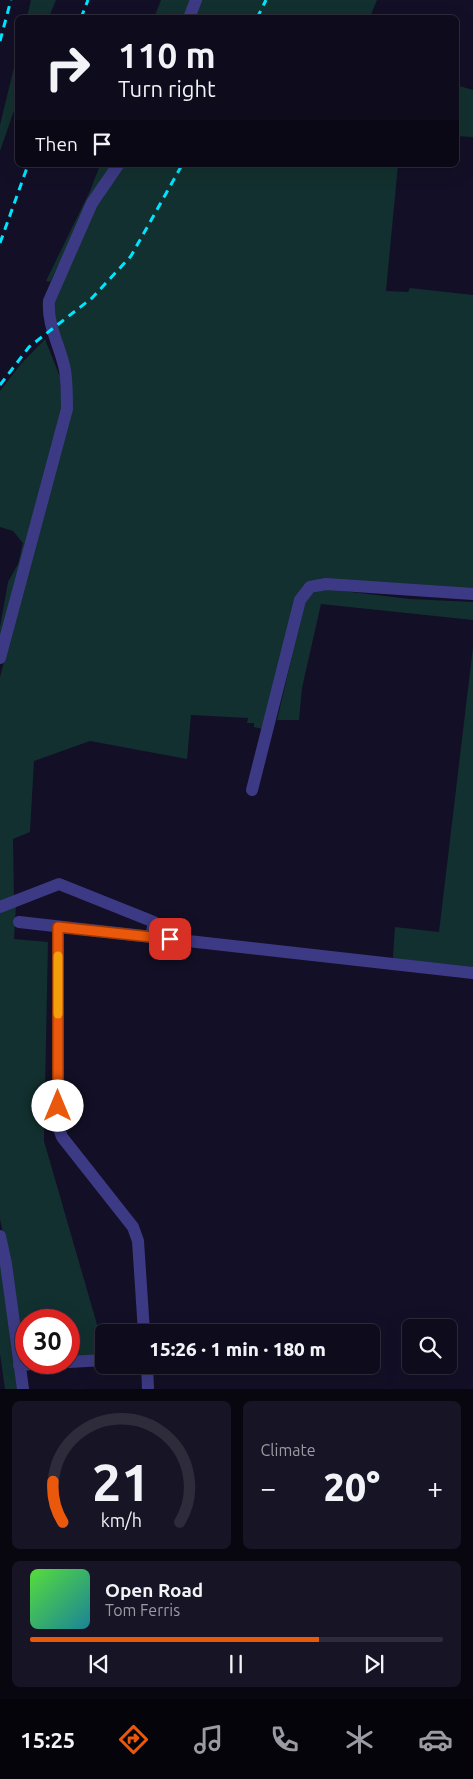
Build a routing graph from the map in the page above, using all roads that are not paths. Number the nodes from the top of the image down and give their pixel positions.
1 (196, 0) edge
2 (190, 15) edge
3 (117, 167) edge
4 (473, 594) edge
5 (0, 658) edge
6 (252, 790) dead end
7 (0, 907) edge
8 (19, 922) dead end
9 (58, 927) junction
10 (151, 936) junction
11 (473, 973) edge
12 (0, 1236) edge
13 (143, 1324) edge
14 (15, 1334) edge
15 (80, 1361) edge
16 (95, 1361) edge
17 (20, 1374) edge
18 (147, 1374) edge
19 (23, 1389) edge
20 (148, 1389) edge

1 - 2 street
3 - 5 street
4 - 6 street
7 - 10 street
8 - 9 street
9 - 10 street
9 - 13 street
10 - 11 street
12 - 14 street
15 - 16 street
17 - 19 street
18 - 20 street

